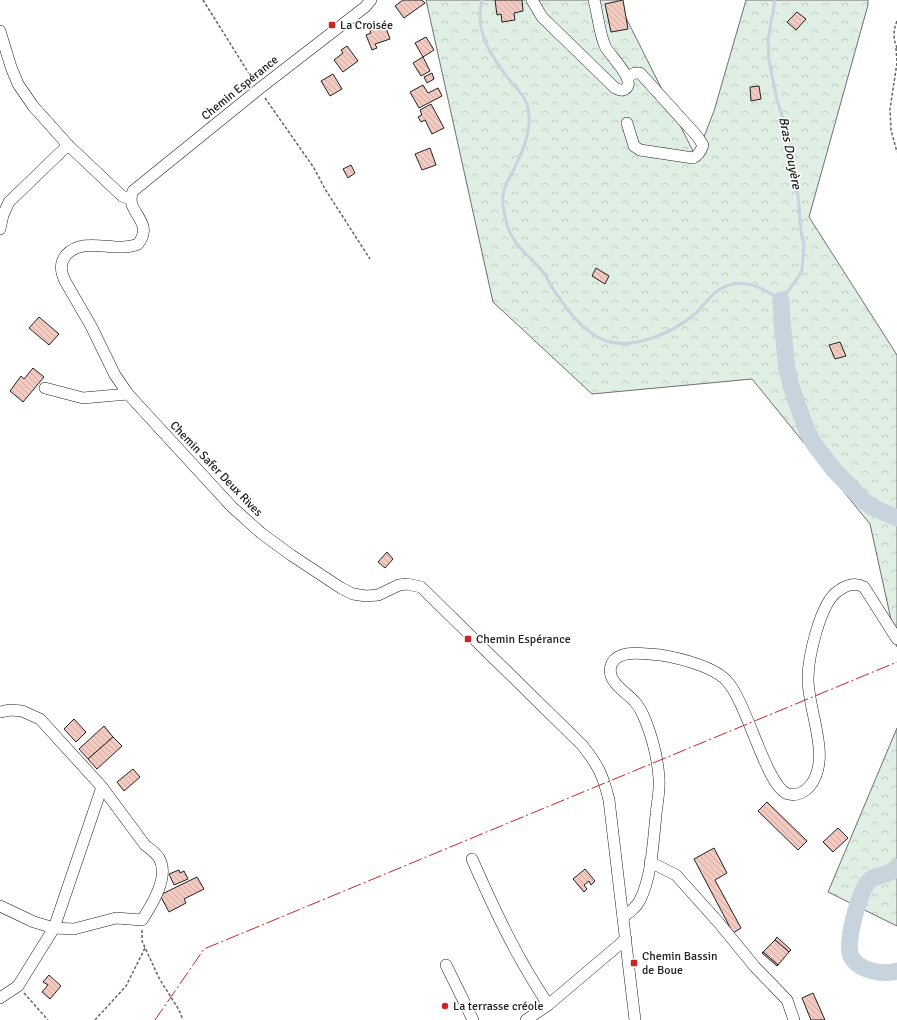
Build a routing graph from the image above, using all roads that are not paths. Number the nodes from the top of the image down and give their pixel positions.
1 (371, 0) edge
2 (532, 0) edge
3 (594, 0) edge
4 (0, 31) edge
5 (628, 77) junction
6 (626, 123) dead end
7 (68, 145) junction
8 (130, 200) junction
9 (0, 229) edge
10 (45, 388) dead end
11 (128, 394) junction
12 (897, 639) edge
13 (0, 712) edge
14 (102, 787) junction
15 (472, 859) dead end
16 (650, 862) junction
17 (0, 906) edge
18 (623, 917) junction
19 (54, 928) junction
20 (626, 939) junction
21 (446, 965) dead end
22 (0, 998) edge
23 (548, 1005) junction
24 (473, 1020) edge
25 (526, 1020) edge
26 (635, 1020) edge
27 (794, 1020) edge

1 - 8 street, Chemin Espérance
2 - 5 street
3 - 5 street
4 - 7 street, Chemin Safer Deux Rives
5 - 6 street
7 - 8 street, Chemin Safer Deux Rives
7 - 9 street
8 - 11 street, Chemin Safer Deux Rives
10 - 11 street
11 - 18 street, Chemin Safer Deux Rives
12 - 16 street
13 - 14 street
14 - 19 street
14 - 19 street
15 - 23 street
16 - 18 street
16 - 27 street
17 - 19 street
18 - 20 street, Chemin Safer Deux Rives
19 - 22 street
20 - 23 street
20 - 26 street, Chemin Safer Deux Rives
21 - 24 street
23 - 25 street

